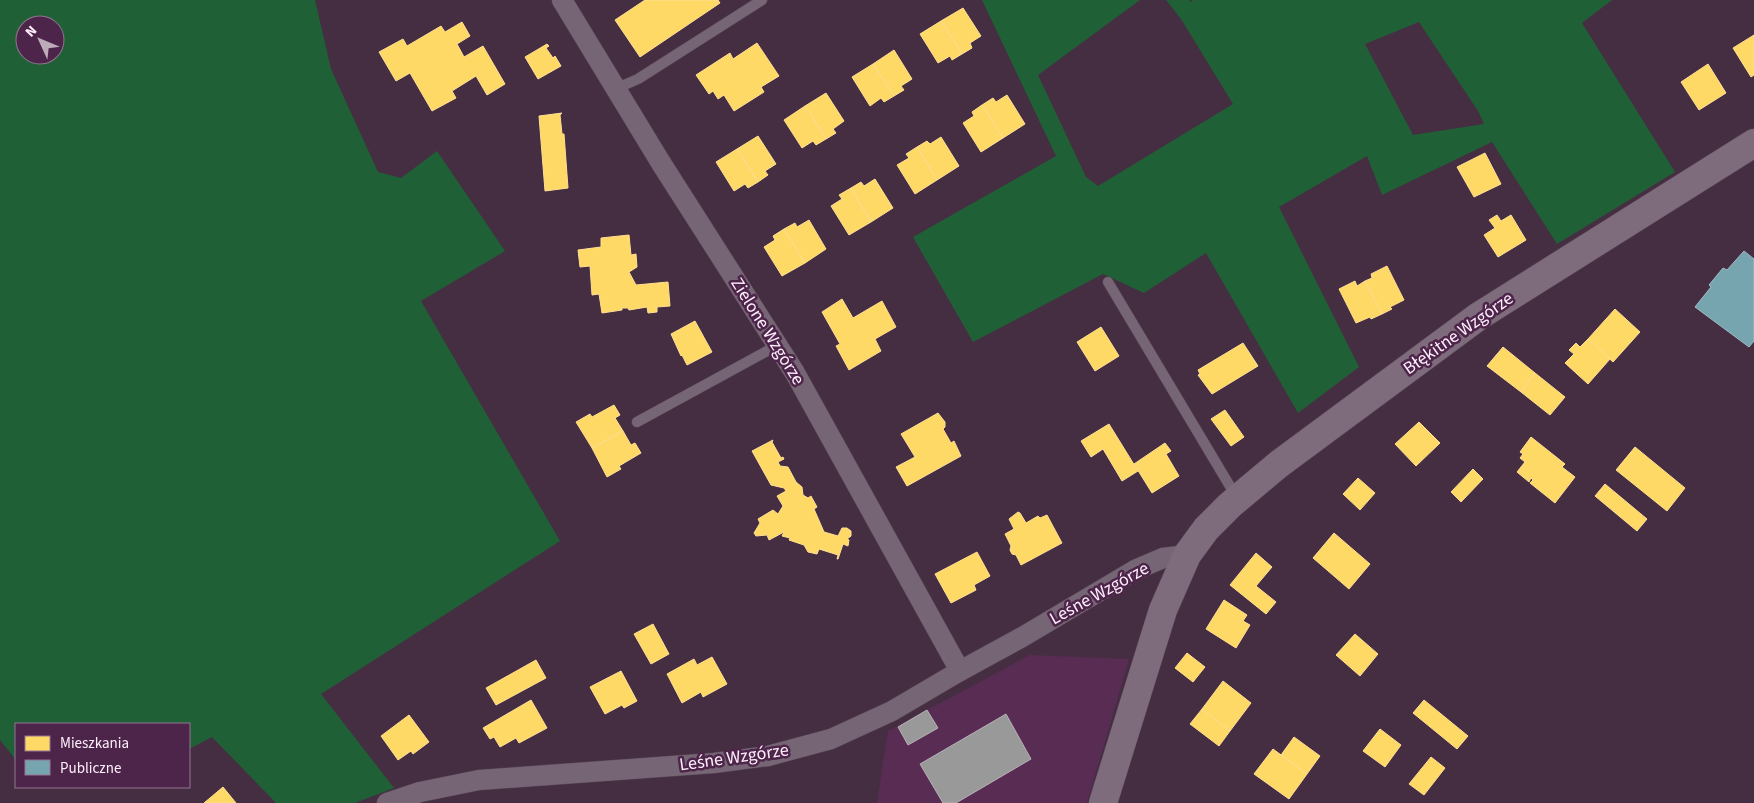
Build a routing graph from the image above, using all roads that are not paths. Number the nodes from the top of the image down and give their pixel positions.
1 (562, 0) edge
2 (762, 0) edge
3 (615, 89) junction
4 (1754, 143) edge
5 (1108, 282) dead end
6 (778, 345) junction
7 (637, 422) dead end
8 (1238, 498) junction
9 (1187, 555) junction
10 (960, 671) junction
11 (1108, 801) edge
12 (386, 803) edge

1 - 3 street, Zielone Wzgórze
2 - 3 lane
3 - 6 street, Zielone Wzgórze
4 - 8 street, Błękitne Wzgórze
5 - 8 lane
6 - 7 lane
6 - 10 street, Zielone Wzgórze
8 - 9 street, Błękitne Wzgórze
9 - 10 street, Leśne Wzgórze
9 - 11 street, Błękitne Wzgórze
10 - 12 street, Leśne Wzgórze

